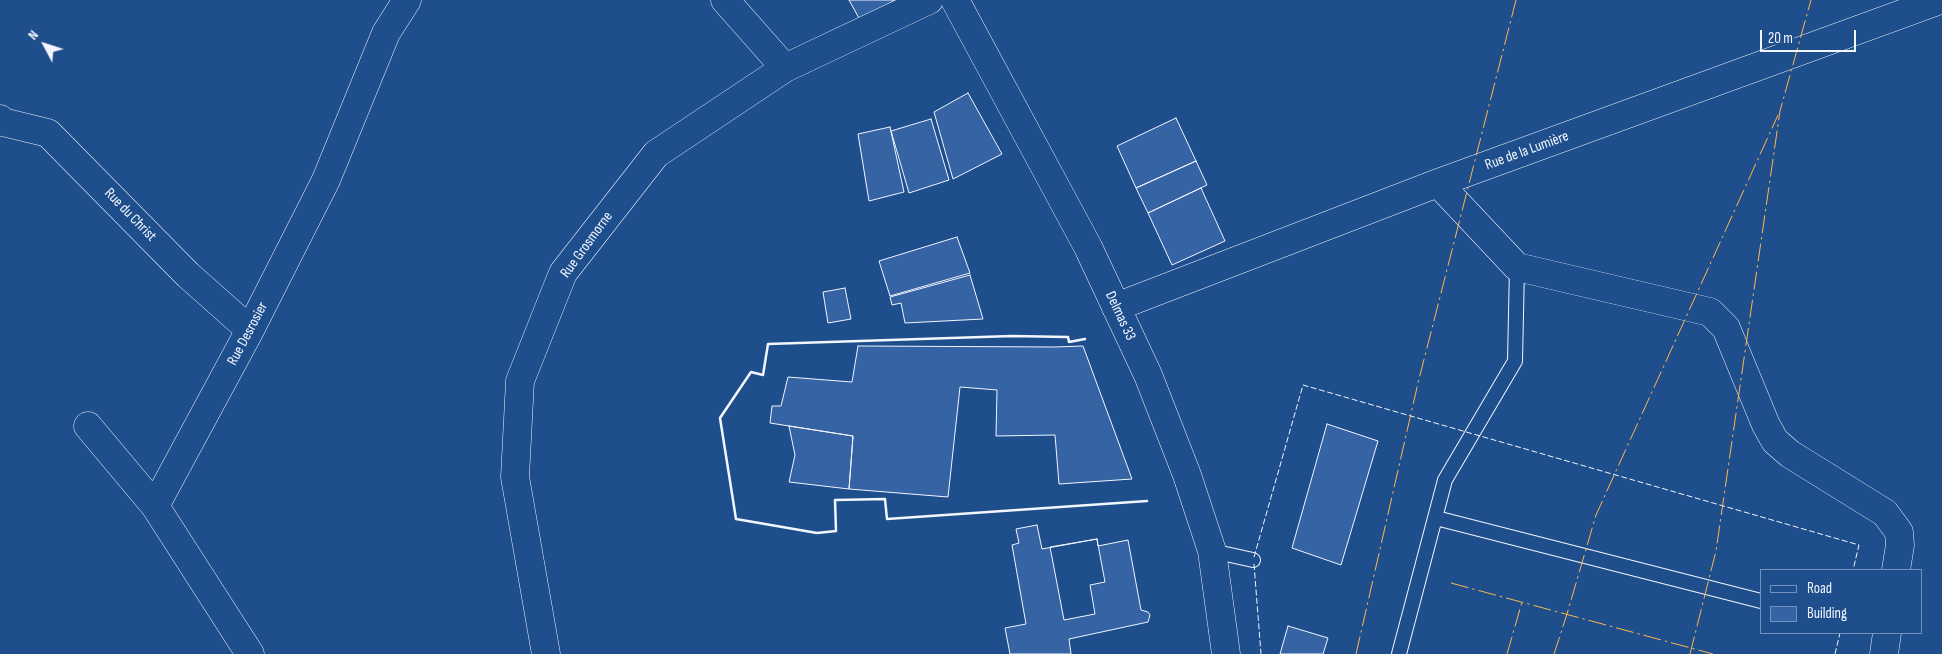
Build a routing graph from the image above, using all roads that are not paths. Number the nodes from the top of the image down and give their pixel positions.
1 (407, 0) edge
2 (725, 0) edge
3 (929, 0) edge
4 (955, 0) edge
5 (1940, 0) edge
6 (785, 68) junction
7 (0, 119) edge
8 (1438, 183) junction
9 (1517, 267) junction
10 (1116, 307) junction
11 (250, 330) junction
12 (88, 426) dead end
13 (155, 506) junction
14 (1436, 518) junction
15 (1212, 551) junction
16 (1254, 560) dead end
17 (1896, 569) edge
18 (1760, 601) edge
19 (1887, 634) edge
20 (250, 654) edge
21 (546, 654) edge
22 (1226, 654) edge
23 (1399, 654) edge
24 (1884, 654) edge

1 - 11 street, Rue Desrosier
2 - 6 street
3 - 6 street, Rue Grosmorne
4 - 10 street, Delmas 33
5 - 8 street, Rue de la Lumière
6 - 21 street, Rue Grosmorne
7 - 11 street, Rue du Christ
8 - 9 street
8 - 10 street, Rue de la Lumière
9 - 14 lane
9 - 17 street
10 - 15 street, Delmas 33
11 - 13 street, Rue Desrosier
12 - 13 street
13 - 20 street
14 - 18 lane
14 - 23 lane
15 - 16 lane
15 - 22 street, Delmas 33
19 - 24 street

